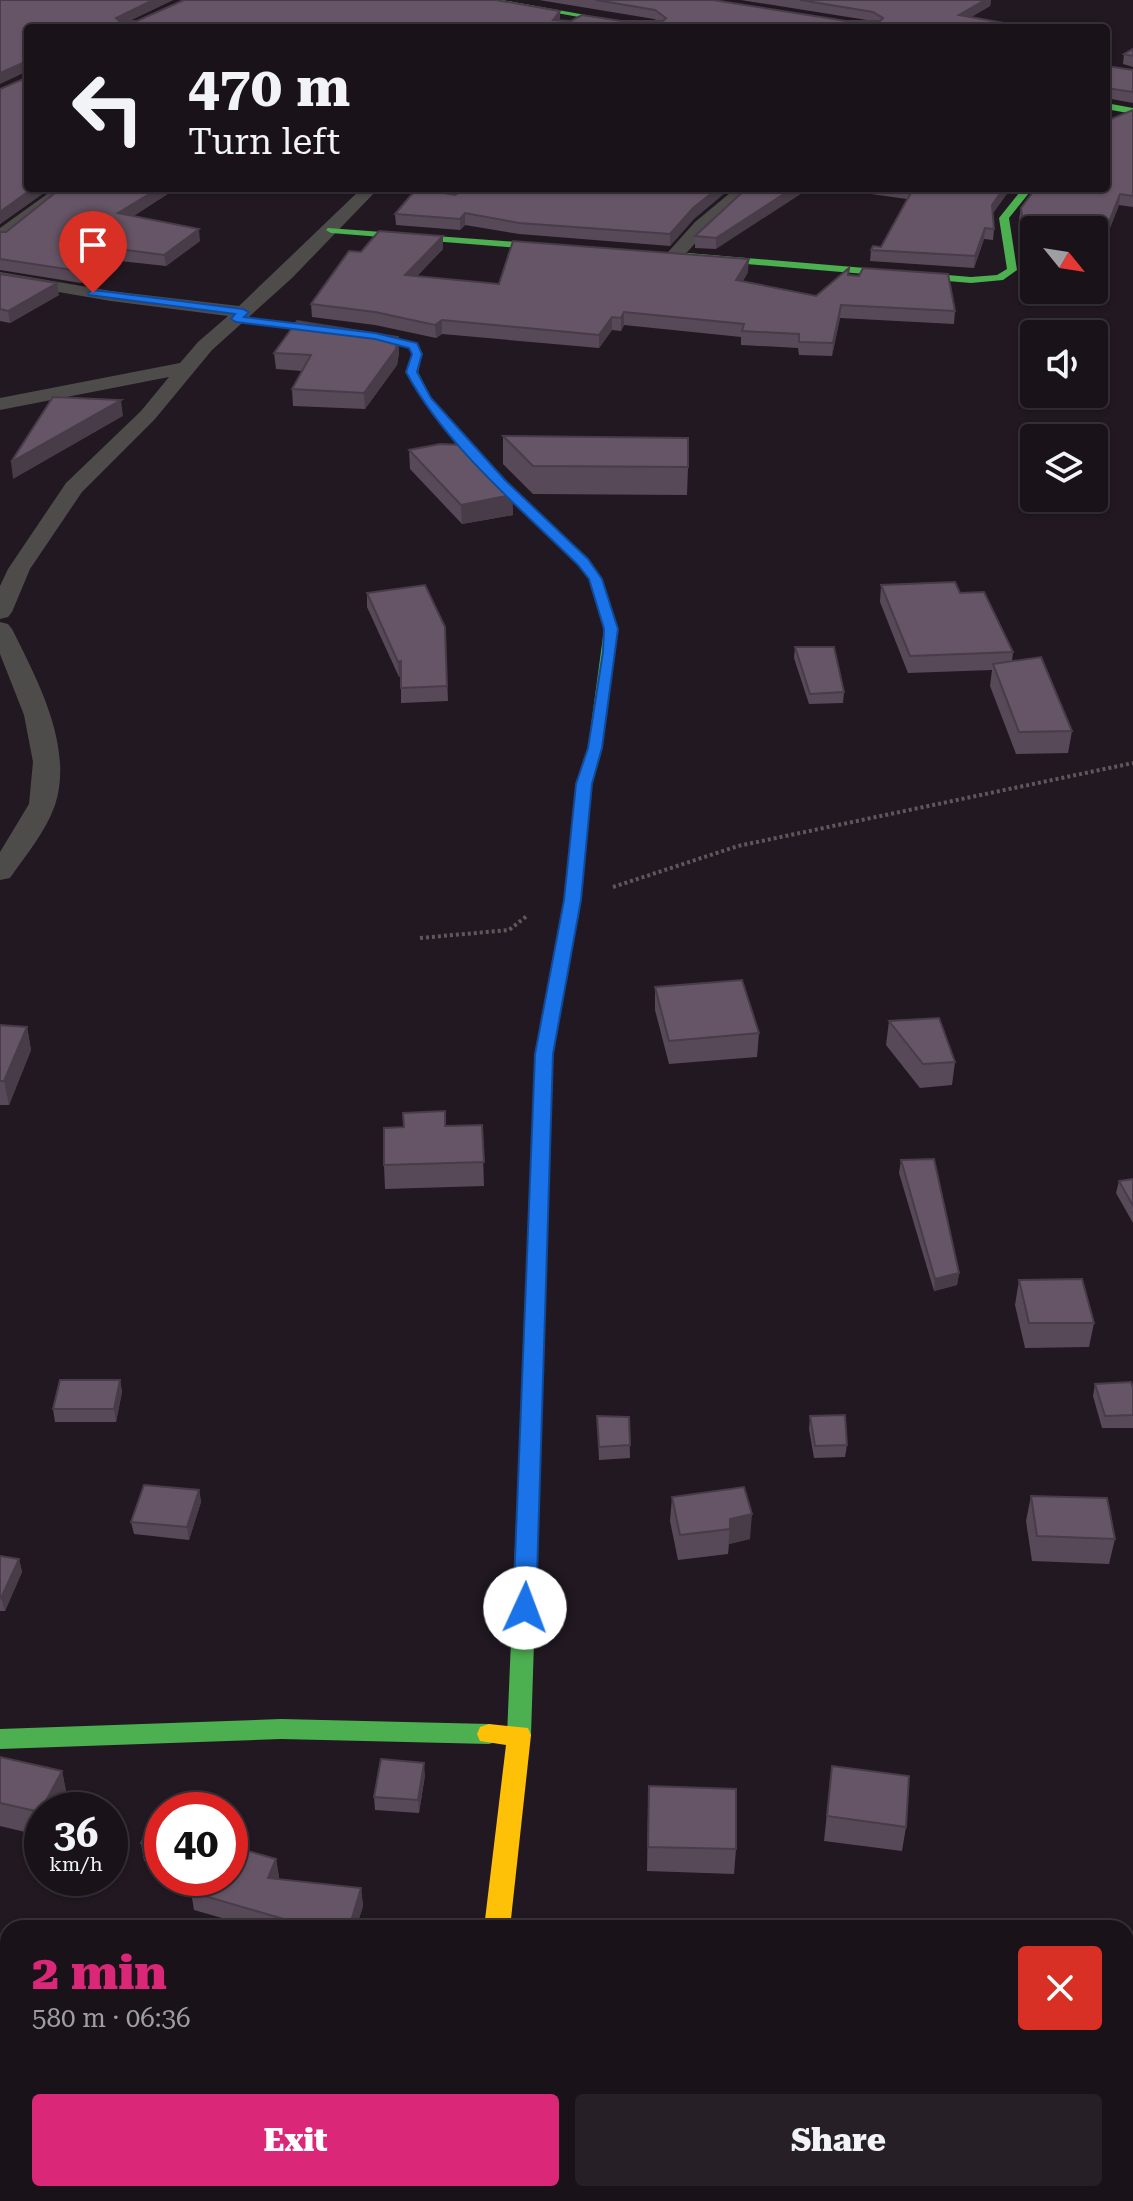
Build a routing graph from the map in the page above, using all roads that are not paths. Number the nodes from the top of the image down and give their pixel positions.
1 (489, 0) edge
2 (581, 16) junction
3 (568, 24) edge
4 (630, 24) edge
5 (1110, 107) edge
6 (1133, 111) edge
7 (1110, 123) edge
8 (367, 192) edge
9 (741, 192) edge
10 (1024, 192) edge
11 (50, 197) edge
12 (331, 230) junction
13 (0, 237) edge
14 (584, 249) edge
15 (654, 254) edge
16 (675, 255) junction
17 (0, 277) edge
18 (240, 316) junction
19 (186, 368) junction
20 (0, 404) edge
21 (0, 612) edge
22 (0, 629) edge
23 (0, 872) edge
24 (519, 1735) junction
25 (0, 1739) edge
26 (498, 1920) edge

1 - 2 main road
2 - 3 street
2 - 4 main road
5 - 6 main road
6 - 7 street
8 - 12 street
9 - 16 street
10 - 16 main road
11 - 13 street
12 - 14 main road
12 - 18 street
15 - 16 main road
17 - 18 street
18 - 19 street
18 - 24 main road
19 - 20 street
19 - 21 street
22 - 23 street
24 - 25 main road
24 - 26 main road

